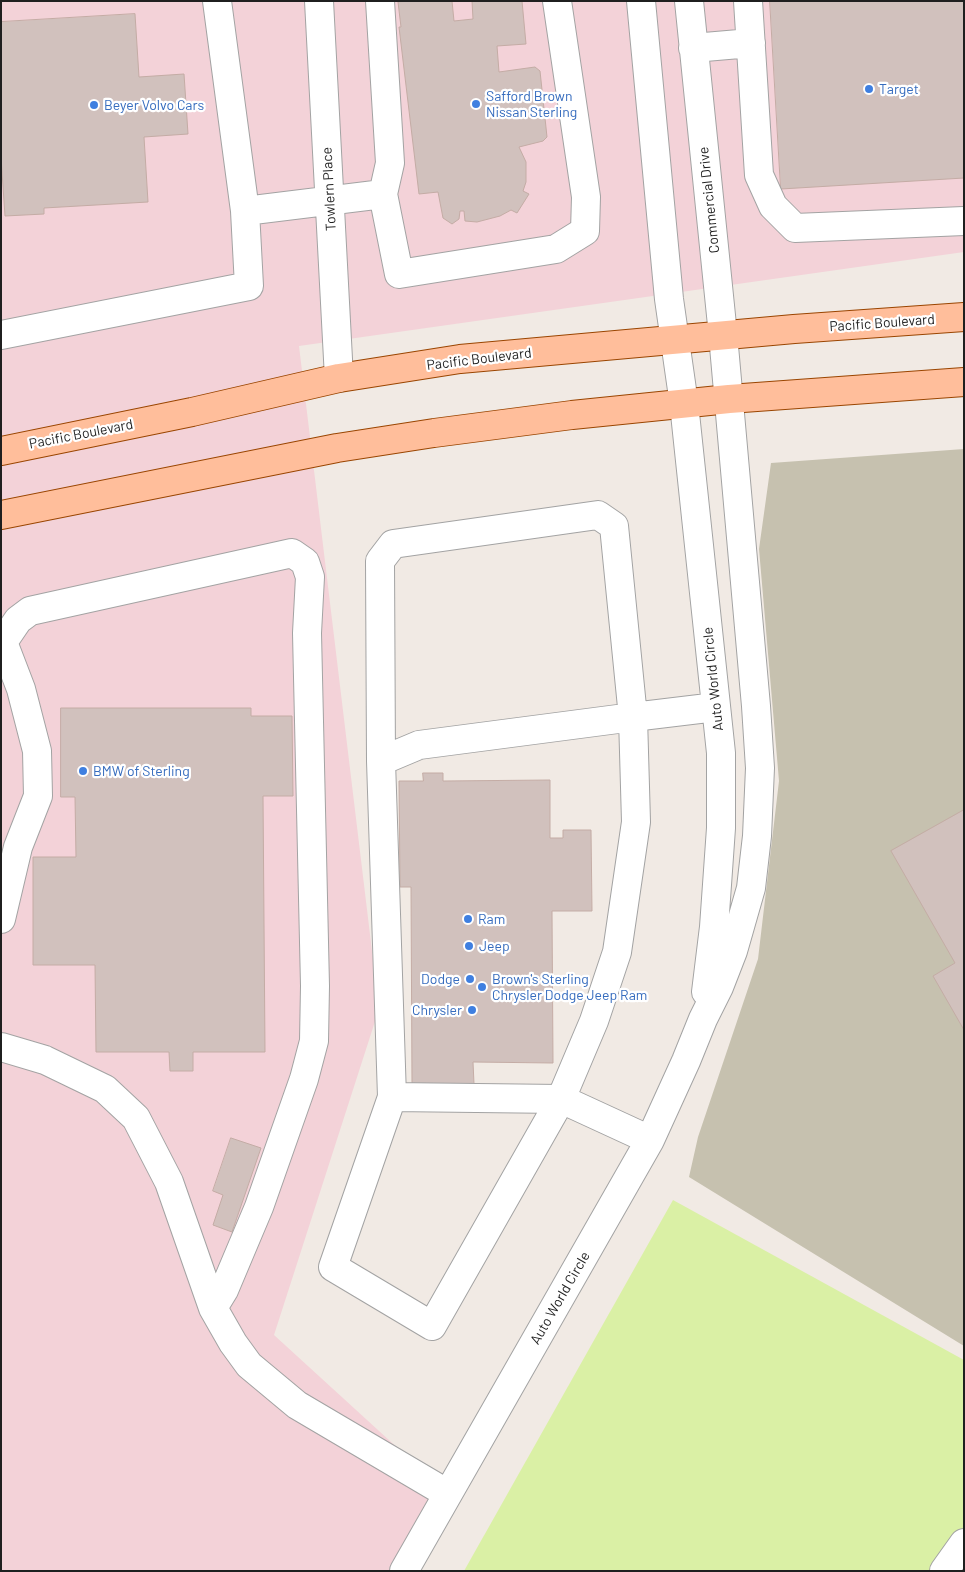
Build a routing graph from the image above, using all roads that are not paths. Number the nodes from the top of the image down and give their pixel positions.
1 (217, 1) edge
2 (319, 1) edge
3 (380, 1) edge
4 (557, 1) edge
5 (641, 1) edge
6 (689, 1) edge
7 (748, 1) edge
8 (751, 43) junction
9 (694, 48) junction
10 (383, 194) junction
11 (330, 200) junction
12 (245, 211) junction
13 (964, 221) edge
14 (964, 317) edge
15 (1, 335) edge
16 (723, 336) junction
17 (675, 341) junction
18 (339, 378) junction
19 (964, 382) edge
20 (729, 398) junction
21 (684, 404) junction
22 (1, 451) edge
23 (1, 515) edge
24 (716, 707) junction
25 (634, 716) junction
26 (381, 761) junction
27 (1, 919) edge
28 (703, 1018) junction
29 (1, 1047) edge
30 (392, 1097) junction
31 (560, 1099) junction
32 (650, 1140) junction
33 (213, 1308) junction
34 (448, 1494) junction
35 (964, 1543) edge
36 (404, 1571) edge
37 (944, 1571) edge

1 - 12 street
2 - 11 street, Towlern Place
3 - 10 street
4 - 10 street
5 - 17 street
6 - 9 street, Commercial Drive
7 - 8 street
8 - 9 street
8 - 13 street
9 - 16 street, Commercial Drive
10 - 11 street
11 - 12 street
11 - 18 street, Towlern Place
12 - 15 street
14 - 16 main road, Pacific Boulevard
16 - 17 main road, Pacific Boulevard
16 - 20 street, Commercial Drive
17 - 18 main road, Pacific Boulevard
17 - 21 street, Auto World Circle
18 - 22 main road, Pacific Boulevard
19 - 20 main road
20 - 21 main road
20 - 28 street, Auto World Circle
21 - 23 main road
21 - 24 street, Auto World Circle
24 - 25 street
24 - 28 street, Auto World Circle
25 - 26 street
25 - 26 street
25 - 31 street
26 - 30 street
27 - 33 street
28 - 32 street, Auto World Circle
29 - 33 street
30 - 31 street
30 - 31 street
31 - 32 street
32 - 34 street, Auto World Circle
33 - 34 street
34 - 36 street, Auto World Circle
35 - 37 street

